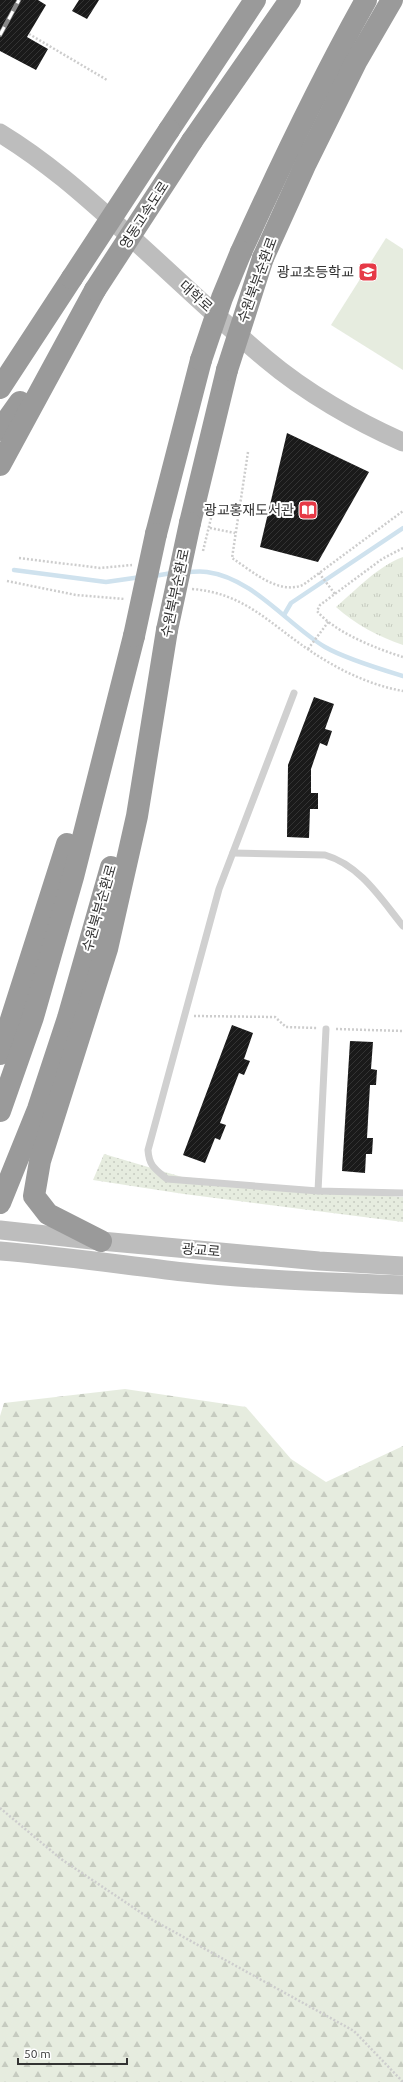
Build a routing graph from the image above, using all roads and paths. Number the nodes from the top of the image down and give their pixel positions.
1 (255, 0) edge
2 (290, 0) edge
3 (366, 0) edge
4 (392, 0) edge
5 (29, 34) dead end
6 (107, 80) dead end
7 (0, 133) edge
8 (72, 278) junction
9 (95, 290) junction
10 (0, 367) edge
11 (0, 388) edge
12 (0, 430) edge
13 (403, 442) edge
14 (248, 452) dead end
15 (0, 466) edge
16 (403, 511) edge
17 (200, 526) junction
18 (235, 534) junction
19 (403, 548) edge
20 (319, 573) junction
21 (7, 581) dead end
22 (185, 590) dead end
23 (335, 594) junction
24 (128, 599) dead end
25 (329, 621) junction
26 (167, 630) junction
27 (134, 636) junction
28 (308, 649) junction
29 (403, 657) edge
30 (403, 692) edge
31 (294, 693) dead end
32 (233, 852) junction
33 (403, 926) edge
34 (185, 1016) junction
35 (326, 1029) junction
36 (403, 1031) edge
37 (0, 1054) edge
38 (0, 1111) edge
39 (318, 1191) junction
40 (403, 1193) edge
41 (0, 1203) edge
42 (0, 1230) edge
43 (101, 1241) junction
44 (0, 1251) edge
45 (403, 1266) edge
46 (403, 1285) edge
47 (0, 1808) edge
48 (403, 2082) edge

1 - 8 highway, 영동고속도로, bridge
2 - 9 highway, 영동고속도로, bridge
3 - 27 highway, 수원북부순환로, bridge
4 - 17 highway, 수원북부순환로, bridge
5 - 6 path
7 - 13 main road, 대학로
8 - 10 highway
8 - 11 highway, 영동고속도로
9 - 12 highway, 영동고속도로
9 - 15 highway
14 - 18 path
16 - 20 path
17 - 18 path
17 - 26 highway, 수원북부순환로, bridge
18 - 20 path
19 - 23 path
20 - 23 path
21 - 24 path
22 - 28 path
23 - 25 path
25 - 28 path
25 - 29 path
26 - 41 highway, 수원북부순환로
26 - 43 highway
27 - 37 highway
27 - 38 highway, 수원북부순환로
28 - 30 path
31 - 32 lane
32 - 33 lane
32 - 34 lane
34 - 35 path
34 - 39 lane
35 - 36 path
35 - 39 lane
39 - 40 lane
42 - 43 main road, 광교로
43 - 45 main road, 광교로
44 - 46 main road, 광교로
47 - 48 path

